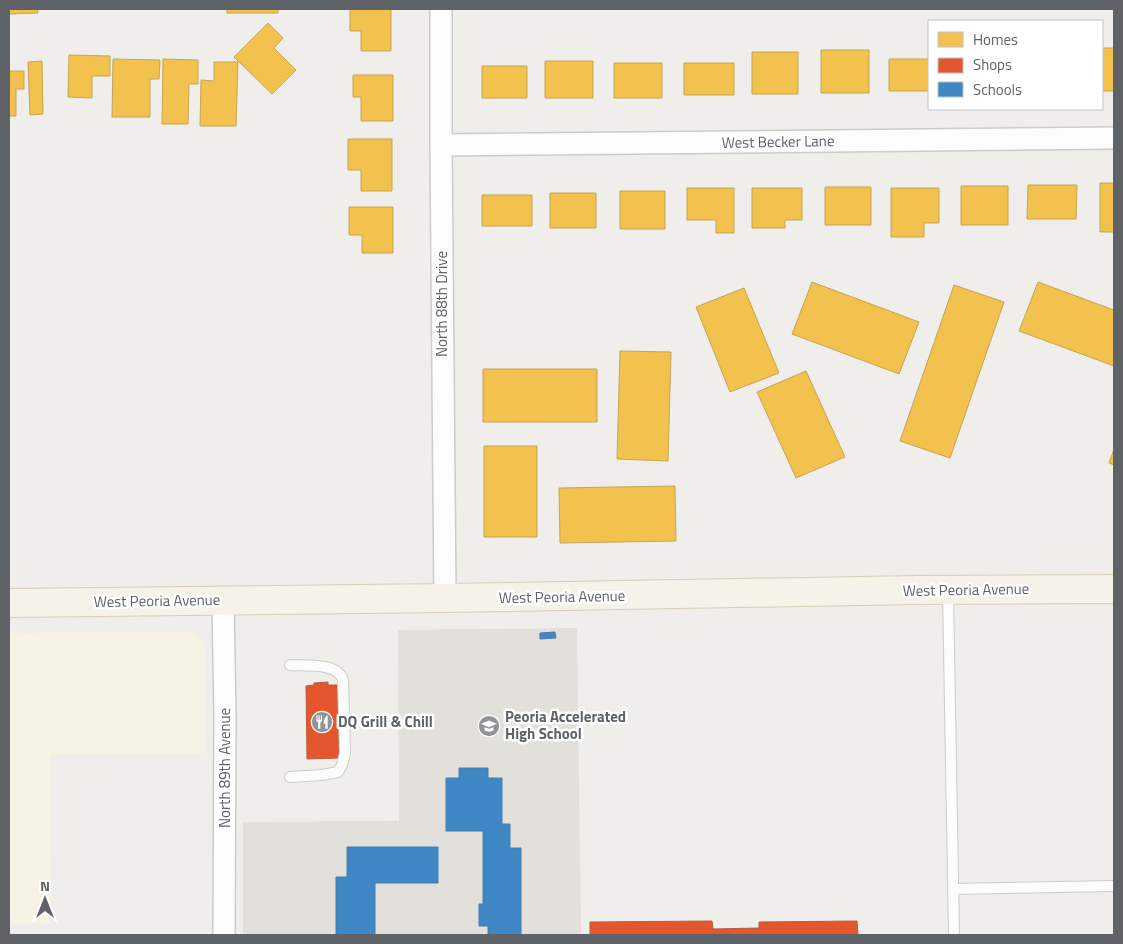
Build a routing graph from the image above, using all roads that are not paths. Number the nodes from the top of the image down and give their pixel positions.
1 (441, 9) edge
2 (1114, 138) edge
3 (441, 145) junction
4 (1114, 588) edge
5 (948, 590) junction
6 (444, 598) junction
7 (224, 600) junction
8 (9, 603) edge
9 (290, 665) dead end
10 (290, 777) dead end
11 (1114, 886) edge
12 (953, 888) junction
13 (224, 935) edge
14 (954, 935) edge

1 - 3 street, North 88th Drive
2 - 3 street, West Becker Lane
3 - 6 street, North 88th Drive
4 - 5 main road, West Peoria Avenue
5 - 6 main road, West Peoria Avenue
5 - 12 lane
6 - 7 main road, West Peoria Avenue
7 - 8 main road, West Peoria Avenue
7 - 13 street, North 89th Avenue
9 - 10 lane
11 - 12 lane
12 - 14 lane

